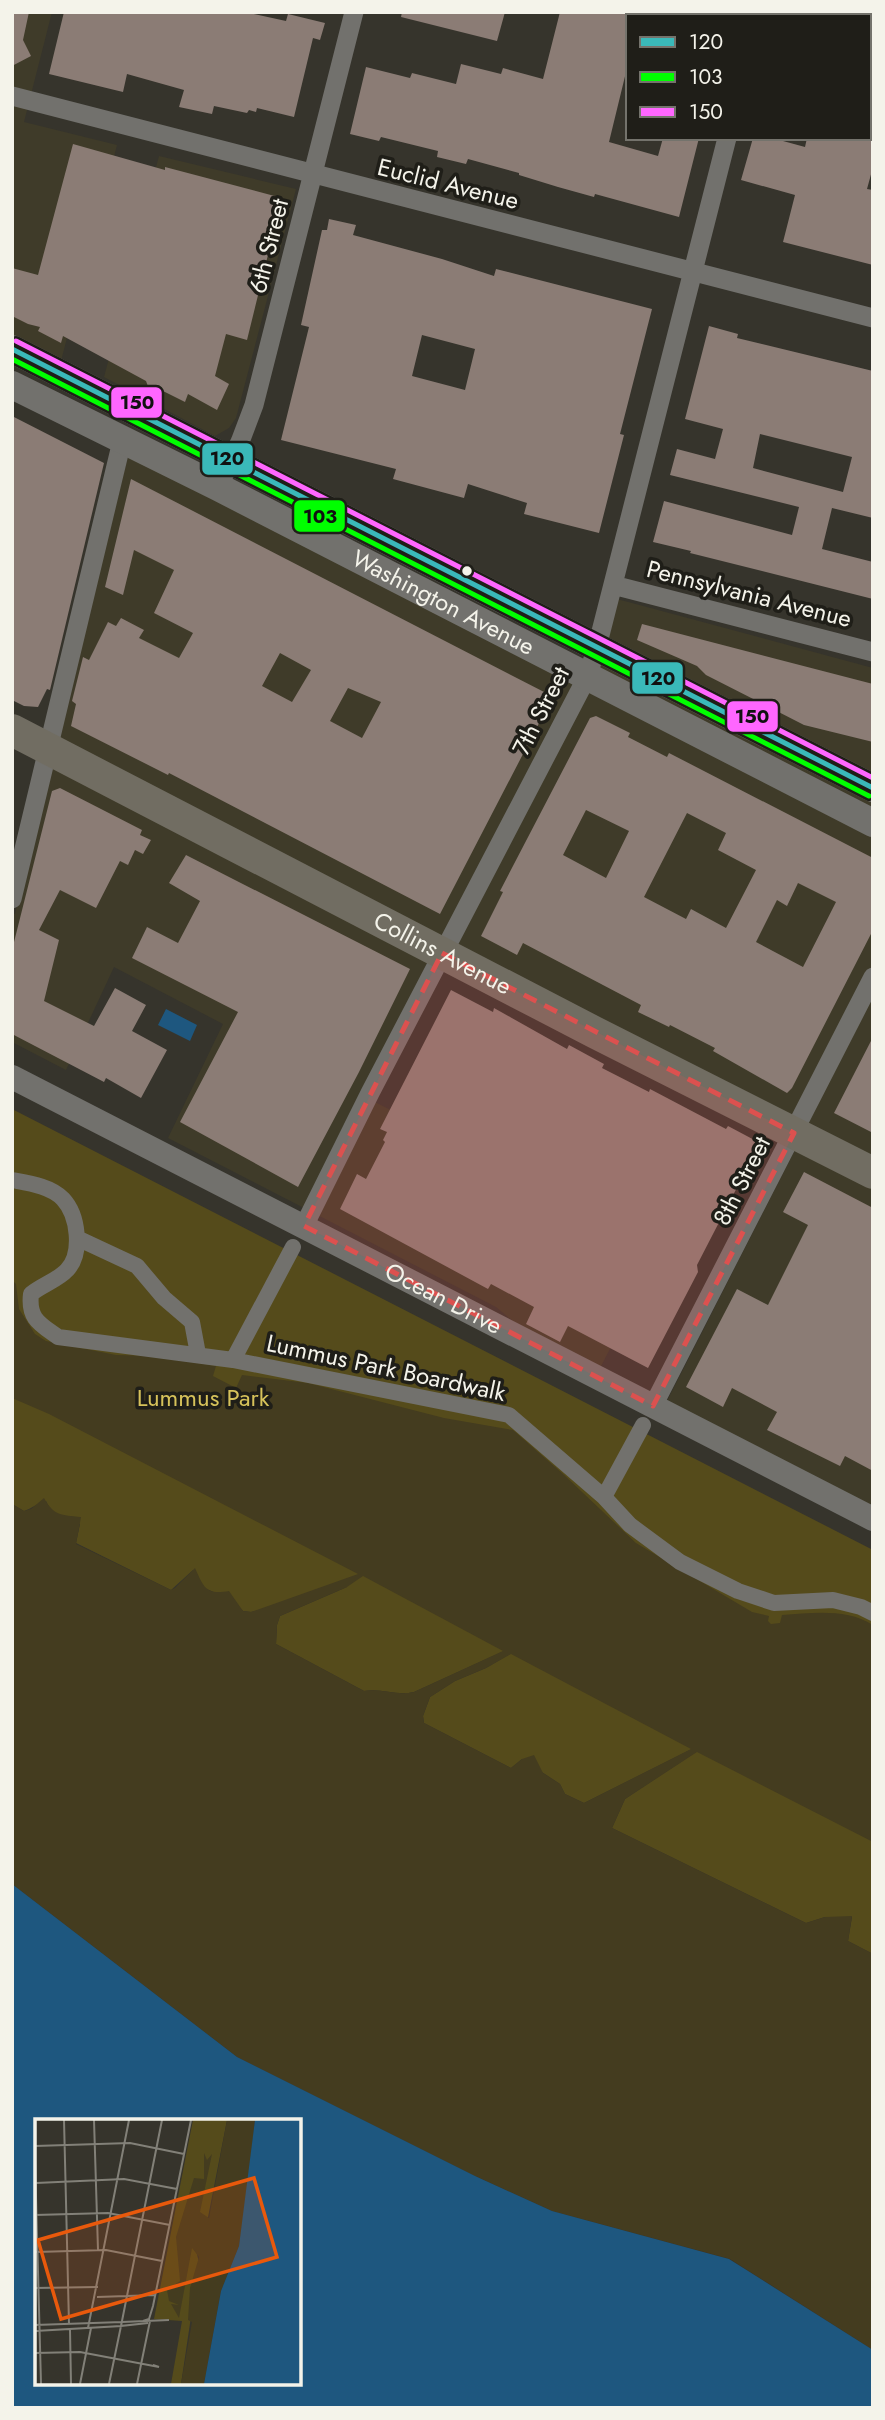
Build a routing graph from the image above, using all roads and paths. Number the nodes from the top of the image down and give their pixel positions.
1 (354, 12) edge
2 (12, 96) edge
3 (726, 140) edge
4 (313, 174) junction
5 (692, 272) junction
6 (873, 318) edge
7 (12, 349) edge
8 (12, 385) edge
9 (122, 441) junction
10 (231, 460) junction
11 (218, 487) junction
12 (613, 584) junction
13 (597, 647) junction
14 (873, 652) edge
15 (587, 677) junction
16 (12, 730) edge
17 (49, 749) junction
18 (873, 788) edge
19 (873, 823) edge
20 (12, 899) edge
21 (442, 953) junction
22 (873, 977) edge
23 (12, 1077) edge
24 (794, 1133) junction
25 (873, 1173) edge
26 (12, 1180) edge
27 (298, 1237) junction
28 (77, 1238) junction
29 (198, 1354) junction
30 (233, 1360) junction
31 (648, 1416) junction
32 (604, 1497) junction
33 (873, 1519) edge
34 (873, 1613) edge

1 - 4 street, 6th Street
2 - 4 street, Euclid Avenue
3 - 5 street, 7th Street
4 - 5 street, Euclid Avenue
4 - 10 street, 6th Street
5 - 6 street, Euclid Avenue
5 - 12 street, 7th Street
7 - 10 main road, Washington Avenue
8 - 9 main road, Washington Avenue
9 - 11 main road, Washington Avenue
9 - 17 street
10 - 11 street, 6th Street
10 - 13 main road, Washington Avenue
11 - 15 main road, Washington Avenue
12 - 13 street, 7th Street
12 - 14 street, Pennsylvania Avenue
13 - 15 street, 7th Street
13 - 18 main road, Washington Avenue
15 - 19 main road, Washington Avenue
15 - 21 street, 7th Street
16 - 17 main road, Collins Avenue
17 - 20 street
17 - 21 main road, Collins Avenue
21 - 24 main road, Collins Avenue
21 - 27 street, 7th Street
22 - 24 street, 8th Street
23 - 27 street, Ocean Drive
24 - 25 main road, Collins Avenue
24 - 31 street, 8th Street
26 - 28 street
27 - 30 street
27 - 31 street, Ocean Drive
28 - 29 street
28 - 29 street, Lummus Park Boardwalk
29 - 30 street, Lummus Park Boardwalk
30 - 32 street, Lummus Park Boardwalk
31 - 32 street
31 - 33 street, Ocean Drive
32 - 34 street, Lummus Park Boardwalk

